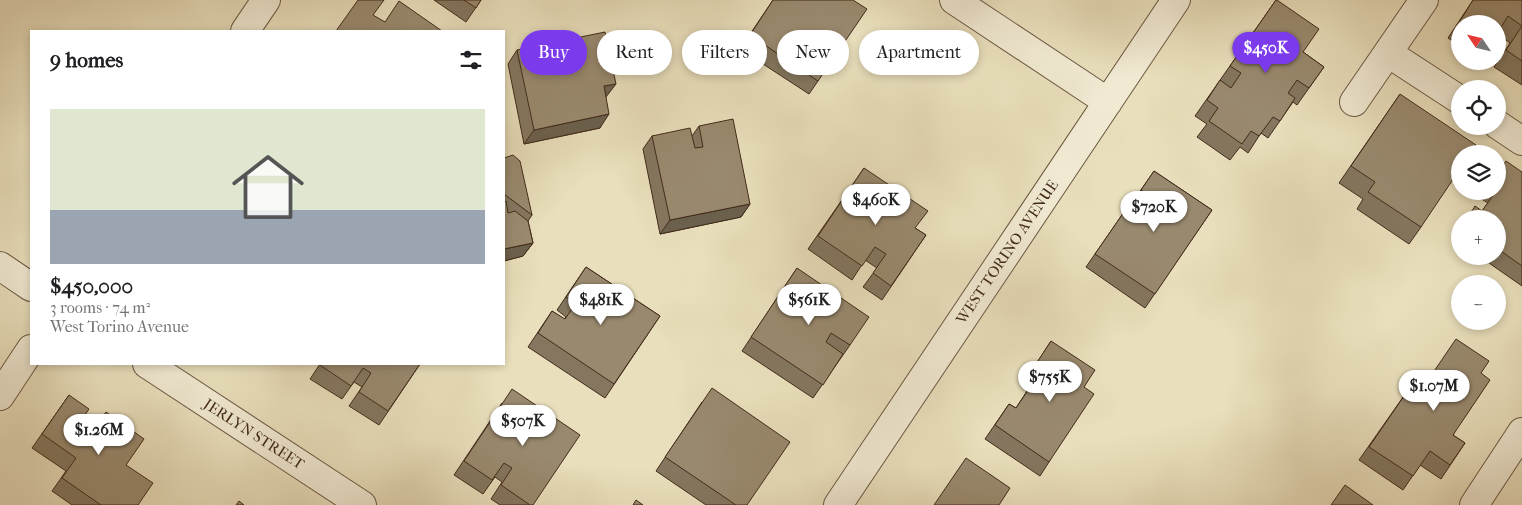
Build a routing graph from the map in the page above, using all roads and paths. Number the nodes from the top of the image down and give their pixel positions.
1 (266, 0) edge
2 (954, 0) edge
3 (1176, 0) edge
4 (1424, 0) edge
5 (246, 30) edge
6 (1388, 53) junction
7 (1451, 94) edge
8 (1108, 102) junction
9 (1354, 102) dead end
10 (1506, 130) edge
11 (1522, 141) edge
12 (0, 266) edge
13 (30, 287) edge
14 (30, 351) edge
15 (149, 365) edge
16 (0, 396) edge
17 (1522, 432) edge
18 (362, 505) edge
19 (838, 505) edge
20 (1474, 505) edge

1 - 5 street
2 - 8 street
3 - 8 street, WEST TORINO AVENUE
4 - 6 street
6 - 7 street
6 - 9 street
8 - 19 street, WEST TORINO AVENUE
10 - 11 street
12 - 13 street
14 - 16 street
15 - 18 street, JERLYN STREET
17 - 20 street

